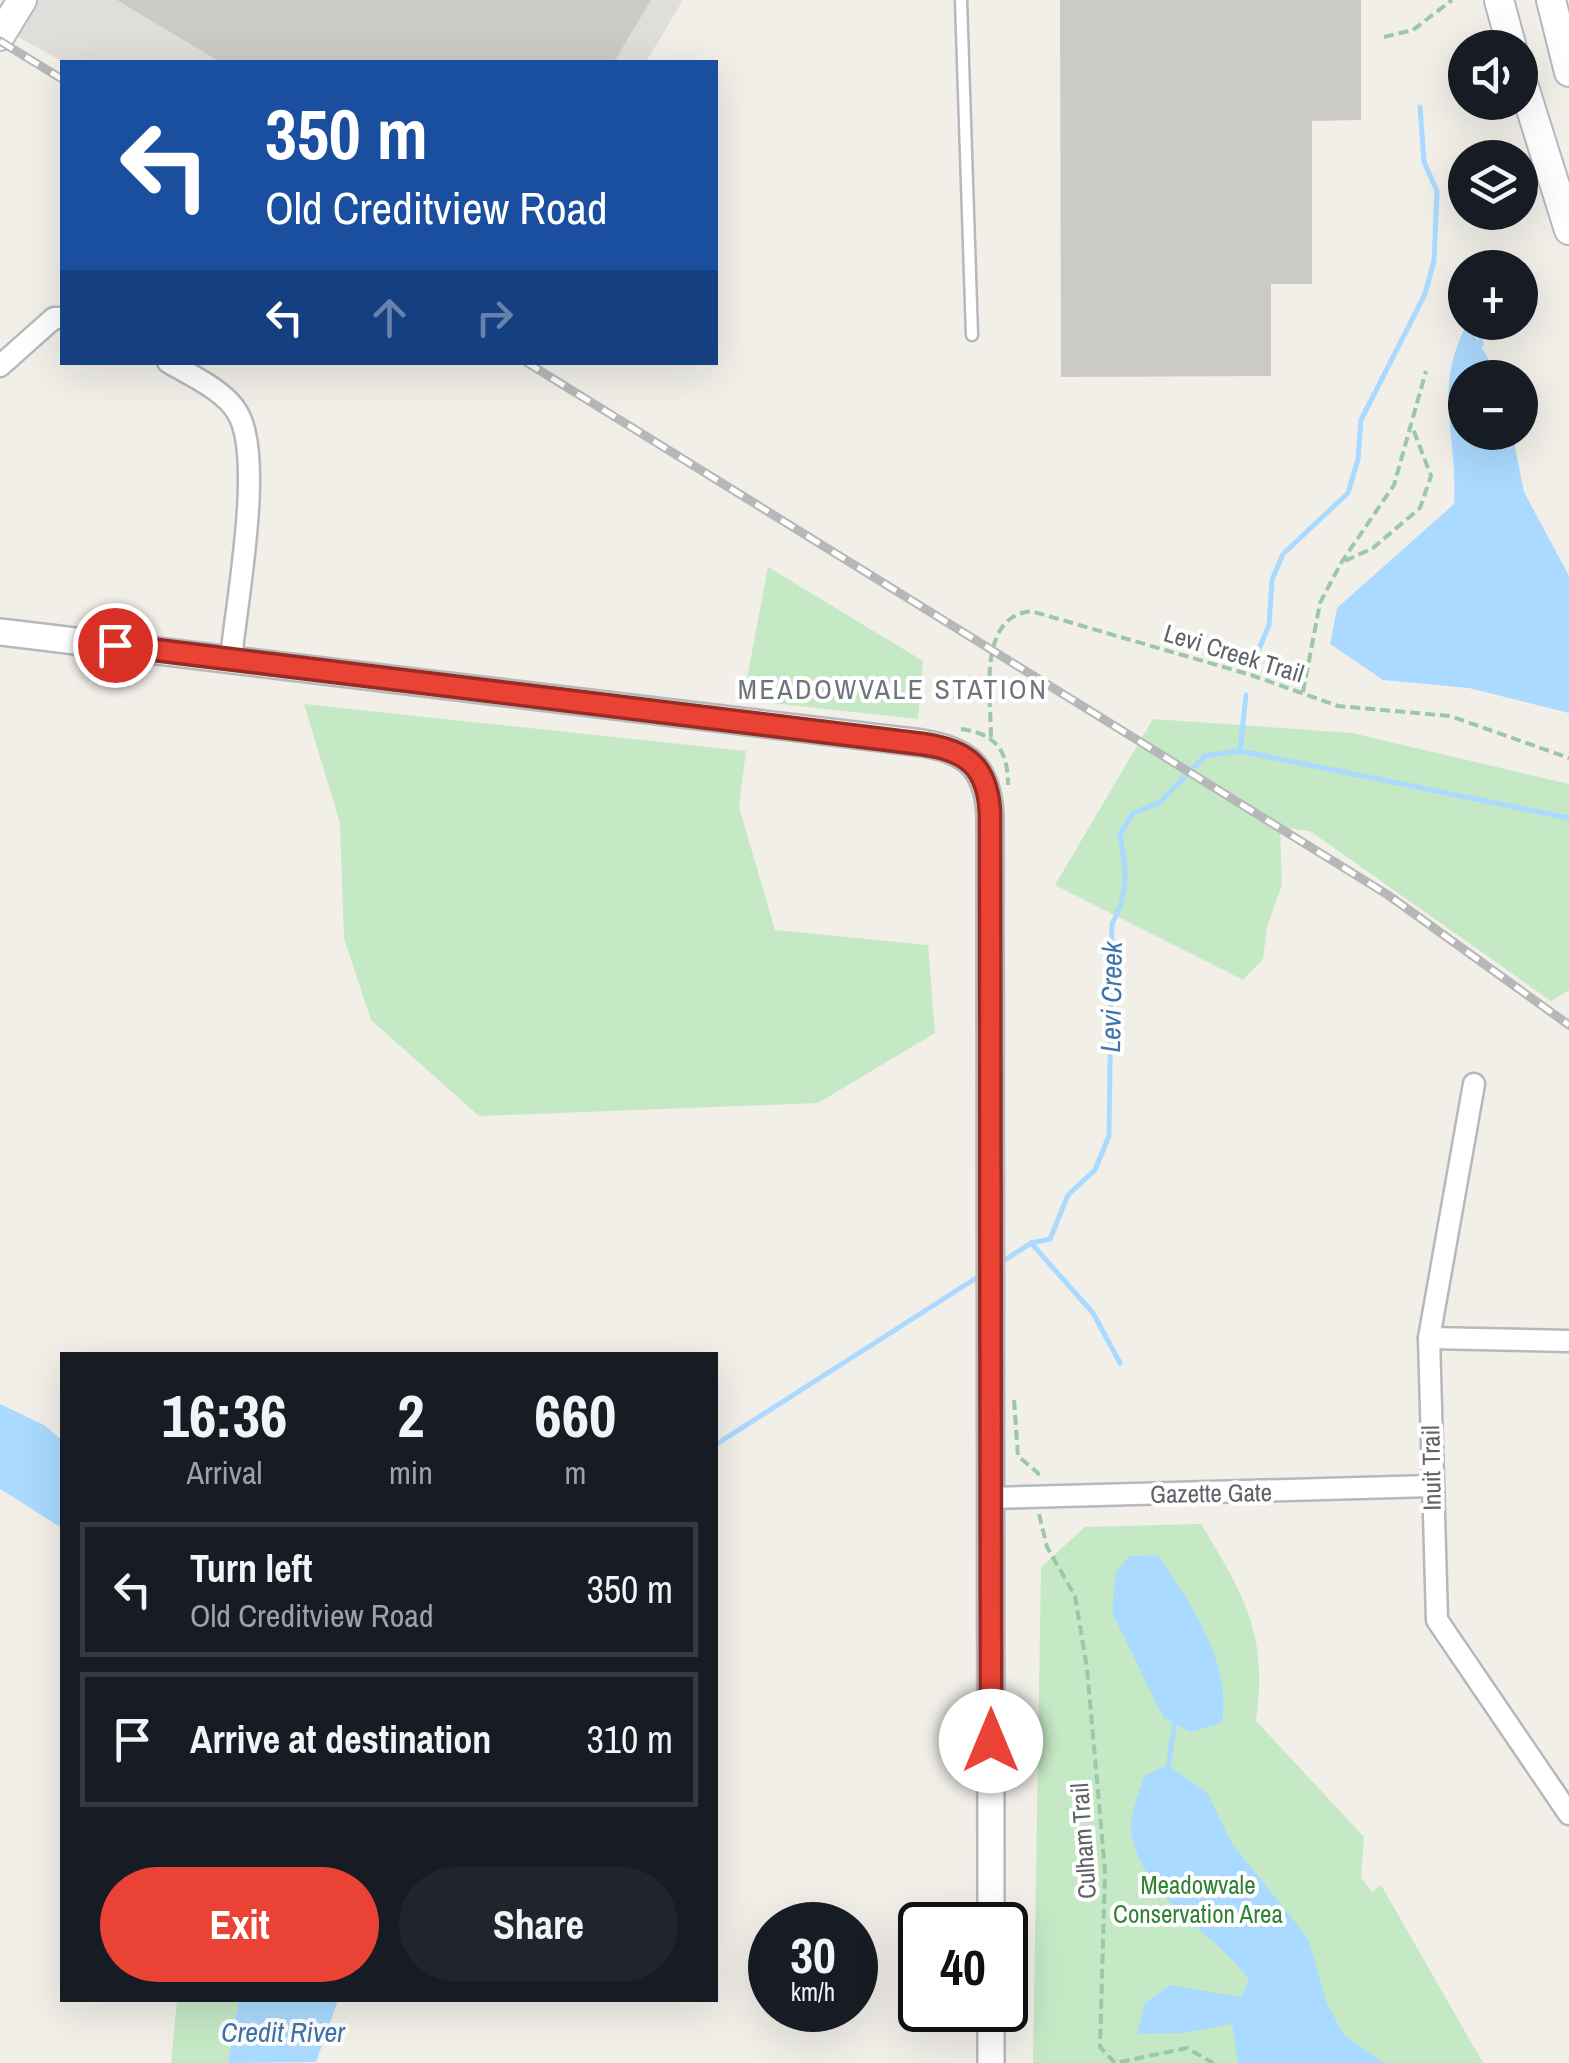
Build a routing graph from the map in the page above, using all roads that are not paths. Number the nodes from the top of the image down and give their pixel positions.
1 (22, 0) edge
2 (962, 0) edge
3 (1499, 0) edge
4 (1551, 0) edge
5 (1507, 30) edge
6 (0, 36) edge
7 (1569, 72) edge
8 (1534, 120) edge
9 (1569, 230) edge
10 (60, 318) edge
11 (972, 335) dead end
12 (173, 365) edge
13 (0, 366) edge
14 (0, 632) edge
15 (230, 659) junction
16 (1474, 1084) dead end
17 (1429, 1338) junction
18 (1569, 1340) edge
19 (1431, 1486) junction
20 (990, 1498) junction
21 (1569, 1814) edge
22 (991, 1902) edge
23 (991, 2032) edge
24 (992, 2063) edge

1 - 6 main road
2 - 11 lane
3 - 5 main road
4 - 7 main road
8 - 9 main road
10 - 13 street
12 - 15 street
14 - 15 street
15 - 20 street
16 - 17 street, Inuit Trail
17 - 18 street
17 - 19 street, Inuit Trail
19 - 20 street, Gazette Gate
19 - 21 street, Inuit Trail
20 - 22 street
23 - 24 street

